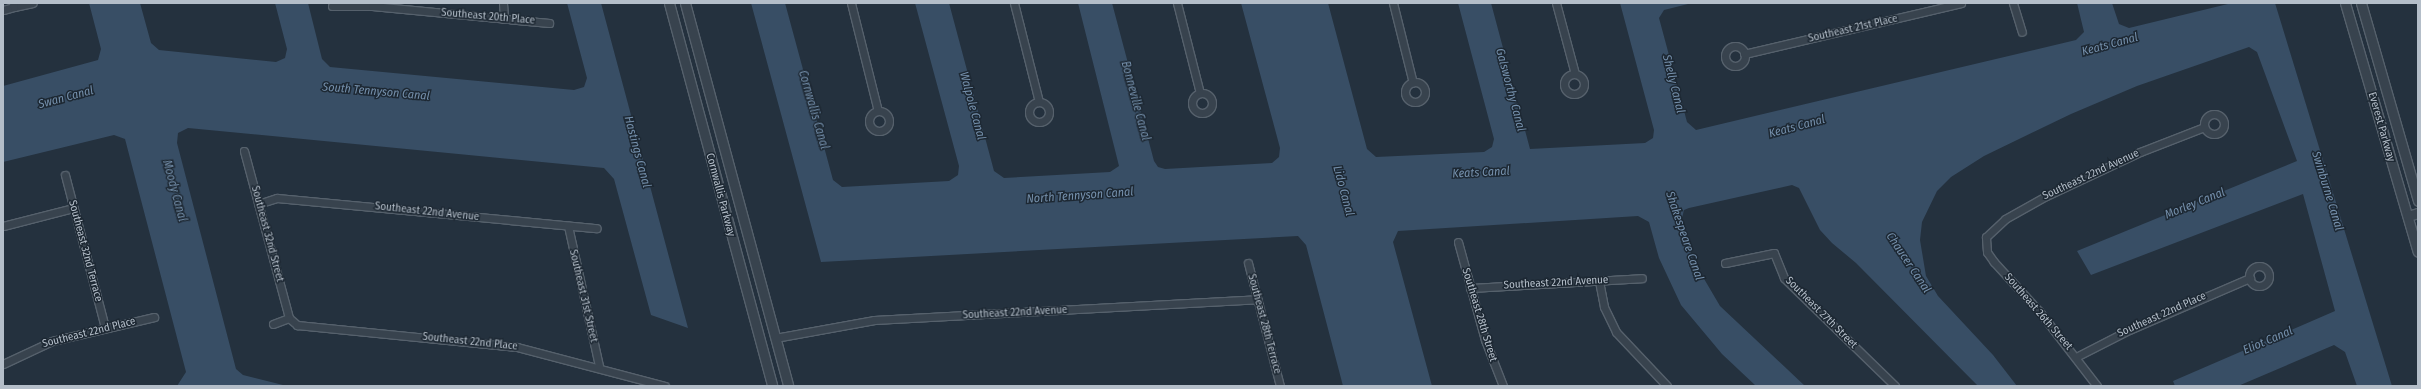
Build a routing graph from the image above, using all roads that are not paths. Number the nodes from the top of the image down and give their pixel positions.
1 (33, 3) edge
2 (503, 3) edge
3 (669, 3) edge
4 (685, 3) edge
5 (851, 3) edge
6 (1014, 3) edge
7 (1177, 3) edge
8 (1393, 3) edge
9 (1556, 3) edge
10 (1961, 3) edge
11 (2013, 3) edge
12 (2345, 3) edge
13 (2361, 3) edge
14 (14, 5) edge
15 (372, 5) edge
16 (332, 6) dead end
17 (3, 10) edge
18 (504, 19) junction
19 (549, 23) dead end
20 (2022, 32) dead end
21 (1744, 54) dead end
22 (701, 60) junction
23 (685, 64) junction
24 (1575, 74) dead end
25 (1413, 83) dead end
26 (1200, 93) dead end
27 (1039, 102) dead end
28 (878, 111) dead end
29 (2204, 127) dead end
30 (244, 151) dead end
31 (65, 175) dead end
32 (2418, 201) edge
33 (258, 204) junction
34 (73, 208) junction
35 (2418, 213) edge
36 (2408, 216) junction
37 (3, 226) edge
38 (568, 226) junction
39 (598, 228) dead end
40 (1986, 237) joint
41 (1458, 242) dead end
42 (2418, 252) edge
43 (1725, 262) dead end
44 (1248, 263) dead end
45 (1642, 278) dead end
46 (2250, 278) dead end
47 (1599, 281) junction
48 (1470, 288) junction
49 (1257, 299) junction
50 (154, 317) dead end
51 (289, 318) junction
52 (273, 324) dead end
53 (105, 327) junction
54 (774, 338) junction
55 (2076, 357) junction
56 (3, 364) edge
57 (600, 366) junction
58 (665, 386) edge
59 (772, 386) edge
60 (788, 386) edge
61 (1280, 386) edge
62 (1503, 386) edge
63 (1667, 386) edge
64 (1895, 386) edge
65 (2097, 386) edge

1 - 14 street
2 - 18 street
3 - 23 street, Cornwallis Parkway
4 - 22 street, Cornwallis Parkway
5 - 28 street
6 - 27 street
7 - 26 street
8 - 25 street
9 - 24 street
10 - 21 street, Southeast 21st Place
11 - 20 street
12 - 36 street, Everest Parkway
13 - 32 street, Everest Parkway
14 - 17 street
15 - 16 street, Southeast 20th Place
15 - 18 street, Southeast 20th Place
18 - 19 street, Southeast 20th Place
22 - 23 street
22 - 54 street, Cornwallis Parkway
23 - 59 street, Cornwallis Parkway
29 - 40 street, Southeast 22nd Avenue
30 - 33 street, Southeast 32nd Street
31 - 34 street, Southeast 32nd Terrace
33 - 38 street, Southeast 22nd Avenue
33 - 51 street, Southeast 32nd Street
34 - 37 street
34 - 53 street, Southeast 32nd Terrace
35 - 36 street
36 - 42 street, Everest Parkway
38 - 39 street, Southeast 22nd Avenue
38 - 57 street, Southeast 31st Street
40 - 55 street, Southeast 26th Street
41 - 48 street, Southeast 28th Street
43 - 64 street, Southeast 27th Street
44 - 49 street, Southeast 28th Terrace
45 - 47 street, Southeast 22nd Avenue
46 - 55 street, Southeast 22nd Place
47 - 48 street, Southeast 22nd Avenue
47 - 63 street
48 - 62 street, Southeast 28th Street
49 - 54 street, Southeast 22nd Avenue
49 - 61 street, Southeast 28th Terrace
50 - 53 street, Southeast 22nd Place
51 - 52 street
51 - 57 street, Southeast 22nd Place
53 - 56 street, Southeast 22nd Place
54 - 60 street, Cornwallis Parkway
55 - 65 street, Southeast 26th Street
57 - 58 street, Southeast 22nd Place

